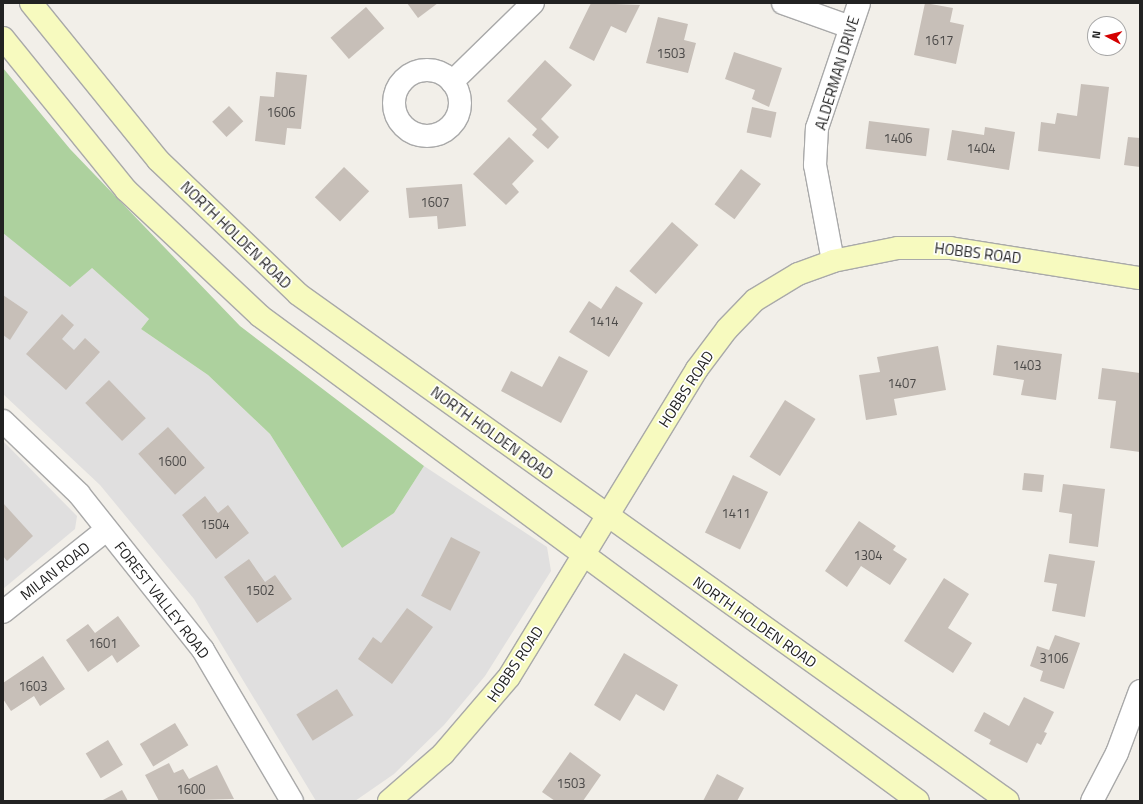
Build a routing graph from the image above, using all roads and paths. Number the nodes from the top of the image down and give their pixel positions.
1 (31, 3) edge
2 (533, 3) edge
3 (783, 3) edge
4 (859, 3) edge
5 (850, 27) junction
6 (3, 38) edge
7 (452, 82) dead end
8 (833, 261) junction
9 (1140, 278) edge
10 (3, 421) edge
11 (607, 517) junction
12 (106, 530) junction
13 (584, 555) junction
14 (3, 612) edge
15 (1140, 691) edge
16 (292, 801) edge
17 (388, 801) edge
18 (918, 801) edge
19 (1008, 801) edge
20 (1092, 801) edge

1 - 11 main road, NORTH HOLDEN ROAD
2 - 7 street
3 - 5 street
4 - 5 street, ALDERMAN DRIVE
5 - 8 street, ALDERMAN DRIVE
6 - 13 main road
8 - 9 main road, HOBBS ROAD
8 - 11 main road, HOBBS ROAD
10 - 12 street, FOREST VALLEY ROAD
11 - 13 main road, HOBBS ROAD
11 - 19 main road, NORTH HOLDEN ROAD
12 - 14 street, MILAN ROAD
12 - 16 street, FOREST VALLEY ROAD
13 - 17 main road, HOBBS ROAD
13 - 18 main road
15 - 20 street

